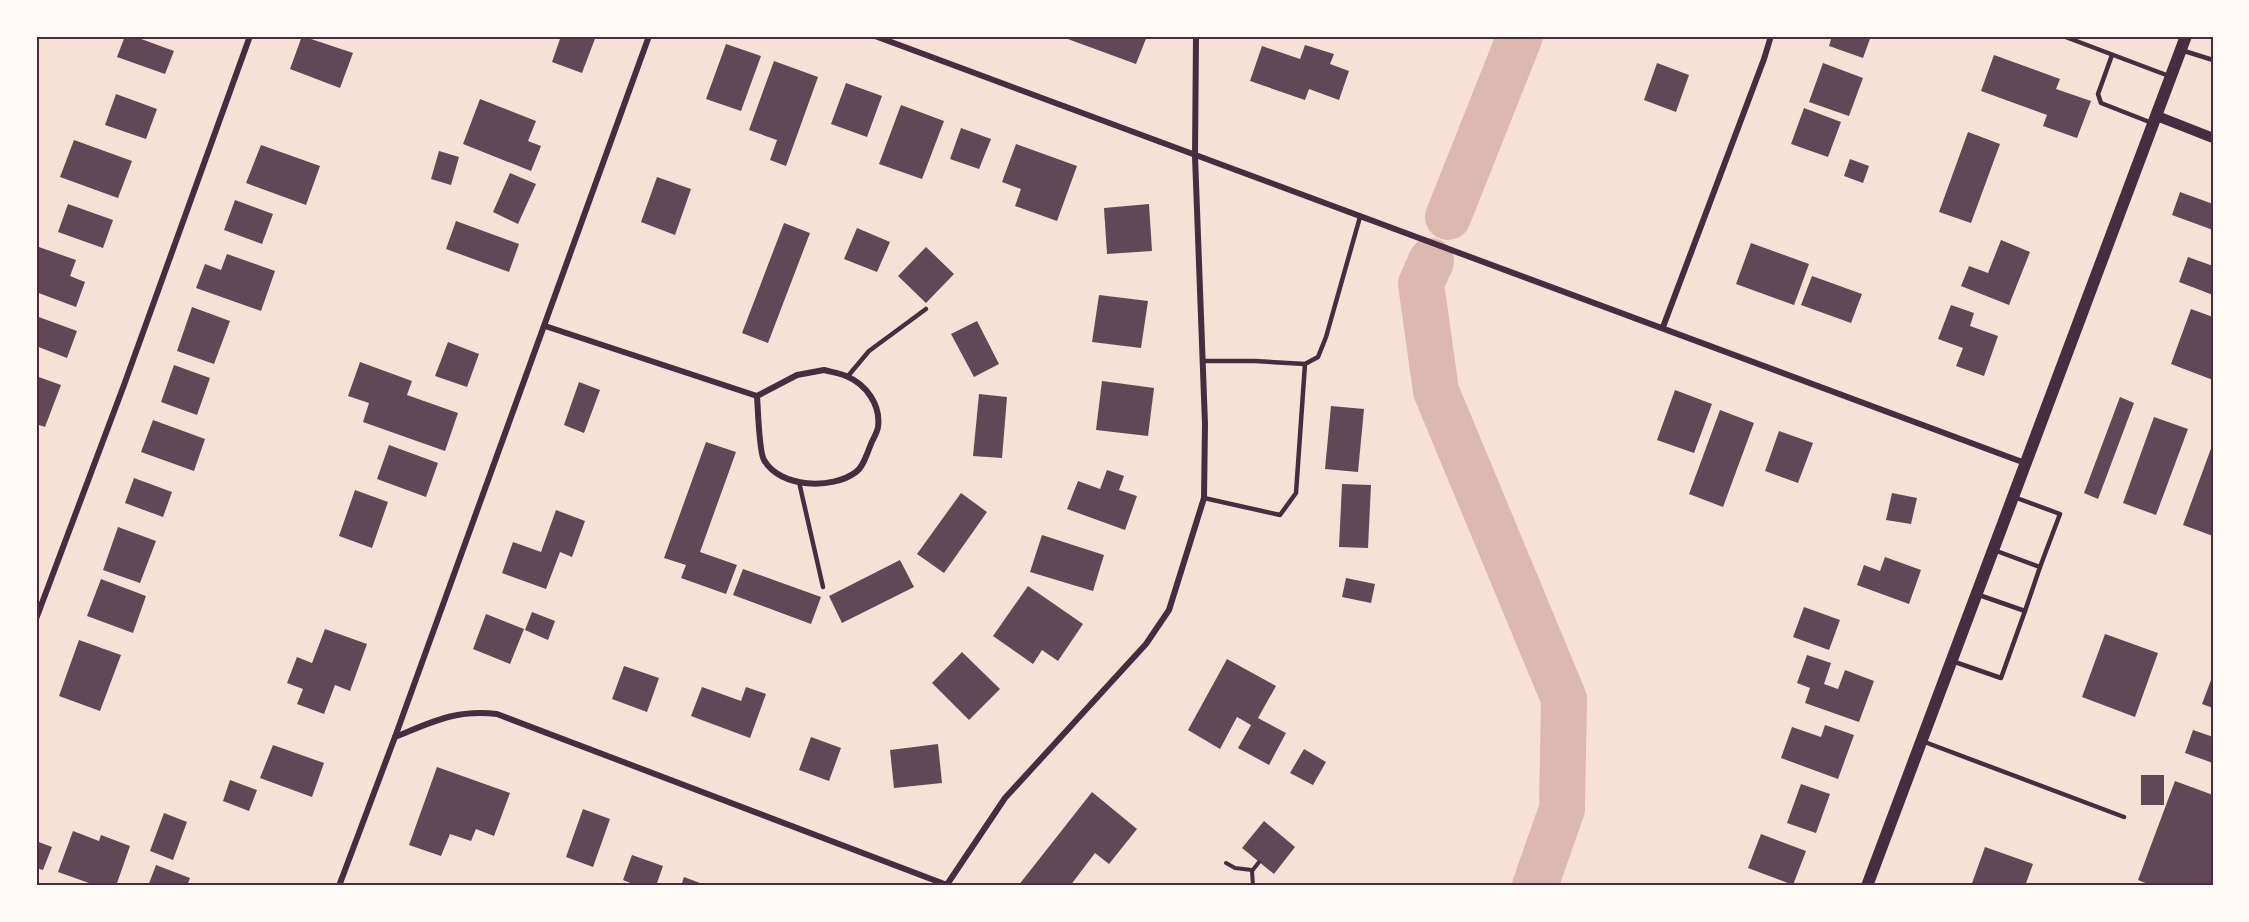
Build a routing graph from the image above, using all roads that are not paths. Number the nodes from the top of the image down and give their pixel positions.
1 (250, 36) edge
2 (649, 36) edge
3 (874, 36) edge
4 (1196, 36) edge
5 (1771, 36) edge
6 (2063, 36) edge
7 (2186, 36) edge
8 (2181, 50) junction
9 (2112, 55) junction
10 (2213, 60) edge
11 (2171, 77) junction
12 (2156, 120) junction
13 (2213, 138) edge
14 (1195, 156) junction
15 (1360, 217) junction
16 (926, 309) dead end
17 (545, 326) junction
18 (1663, 327) junction
19 (1203, 362) junction
20 (1305, 364) junction
21 (848, 376) junction
22 (757, 396) junction
23 (2025, 463) junction
24 (799, 482) junction
25 (2013, 496) junction
26 (1204, 498) junction
27 (1993, 550) junction
28 (2040, 567) junction
29 (824, 587) dead end
30 (1976, 594) junction
31 (2025, 611) junction
32 (36, 619) edge
33 (1952, 661) junction
34 (395, 737) junction
35 (1922, 741) junction
36 (2124, 816) dead end
37 (339, 886) edge
38 (946, 886) edge
39 (1867, 886) edge

1 - 32 street
2 - 17 street
3 - 14 street
4 - 14 street
5 - 18 street
6 - 9 lane
7 - 8 main road
8 - 10 lane
8 - 11 main road
9 - 11 lane
9 - 12 lane
11 - 12 main road
12 - 13 street
12 - 23 main road
14 - 15 street
14 - 19 street
15 - 18 street
15 - 20 lane
16 - 21 lane
17 - 22 street
17 - 34 street
18 - 23 street
19 - 20 lane
19 - 26 street
20 - 26 lane
21 - 22 street
21 - 24 street
22 - 24 street
23 - 25 main road
24 - 29 lane
25 - 27 main road
25 - 28 lane
26 - 38 street
27 - 28 lane
27 - 30 main road
28 - 31 lane
30 - 31 lane
30 - 33 main road
31 - 33 lane
33 - 35 main road
34 - 37 street
34 - 38 street
35 - 36 lane
35 - 39 main road

